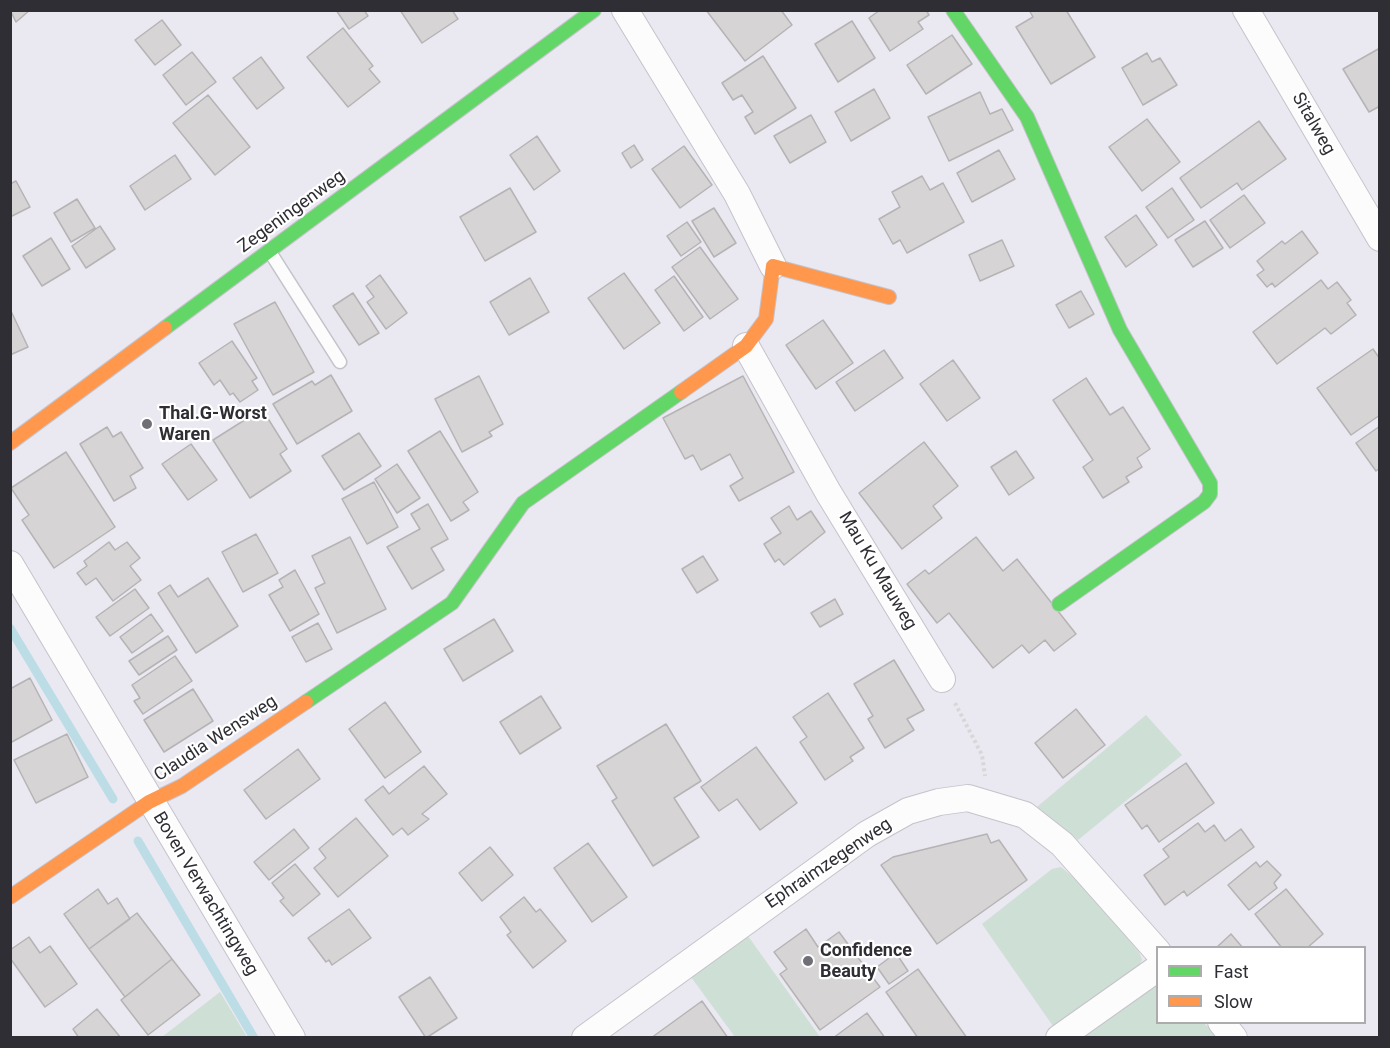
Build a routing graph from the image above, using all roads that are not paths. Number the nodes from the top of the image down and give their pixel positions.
1 (594, 10) edge
2 (625, 10) edge
3 (953, 10) edge
4 (1246, 10) edge
5 (1380, 238) edge
6 (269, 251) junction
7 (774, 266) junction
8 (889, 297) dead end
9 (746, 346) junction
10 (340, 362) dead end
11 (10, 443) edge
12 (10, 564) edge
13 (1059, 604) dead end
14 (942, 679) road end
15 (149, 802) junction
16 (10, 897) edge
17 (1156, 949) edge
18 (1156, 969) edge
19 (1222, 1024) edge
20 (292, 1038) edge
21 (585, 1038) edge
22 (1059, 1038) edge
23 (1234, 1038) edge

1 - 6 street, Zegeningenweg
2 - 7 street
3 - 13 street
4 - 5 street, Sitalweg
6 - 10 lane
6 - 11 street, Zegeningenweg
7 - 8 street
7 - 9 street, Claudia Wensweg
9 - 14 street, Mau Ku Mauweg
9 - 15 street, Claudia Wensweg
12 - 15 street, Boven Verwachtingweg
15 - 16 street, Claudia Wensweg
15 - 20 street, Boven Verwachtingweg
17 - 21 street, Ephraimzegenweg
18 - 22 street
19 - 23 street

